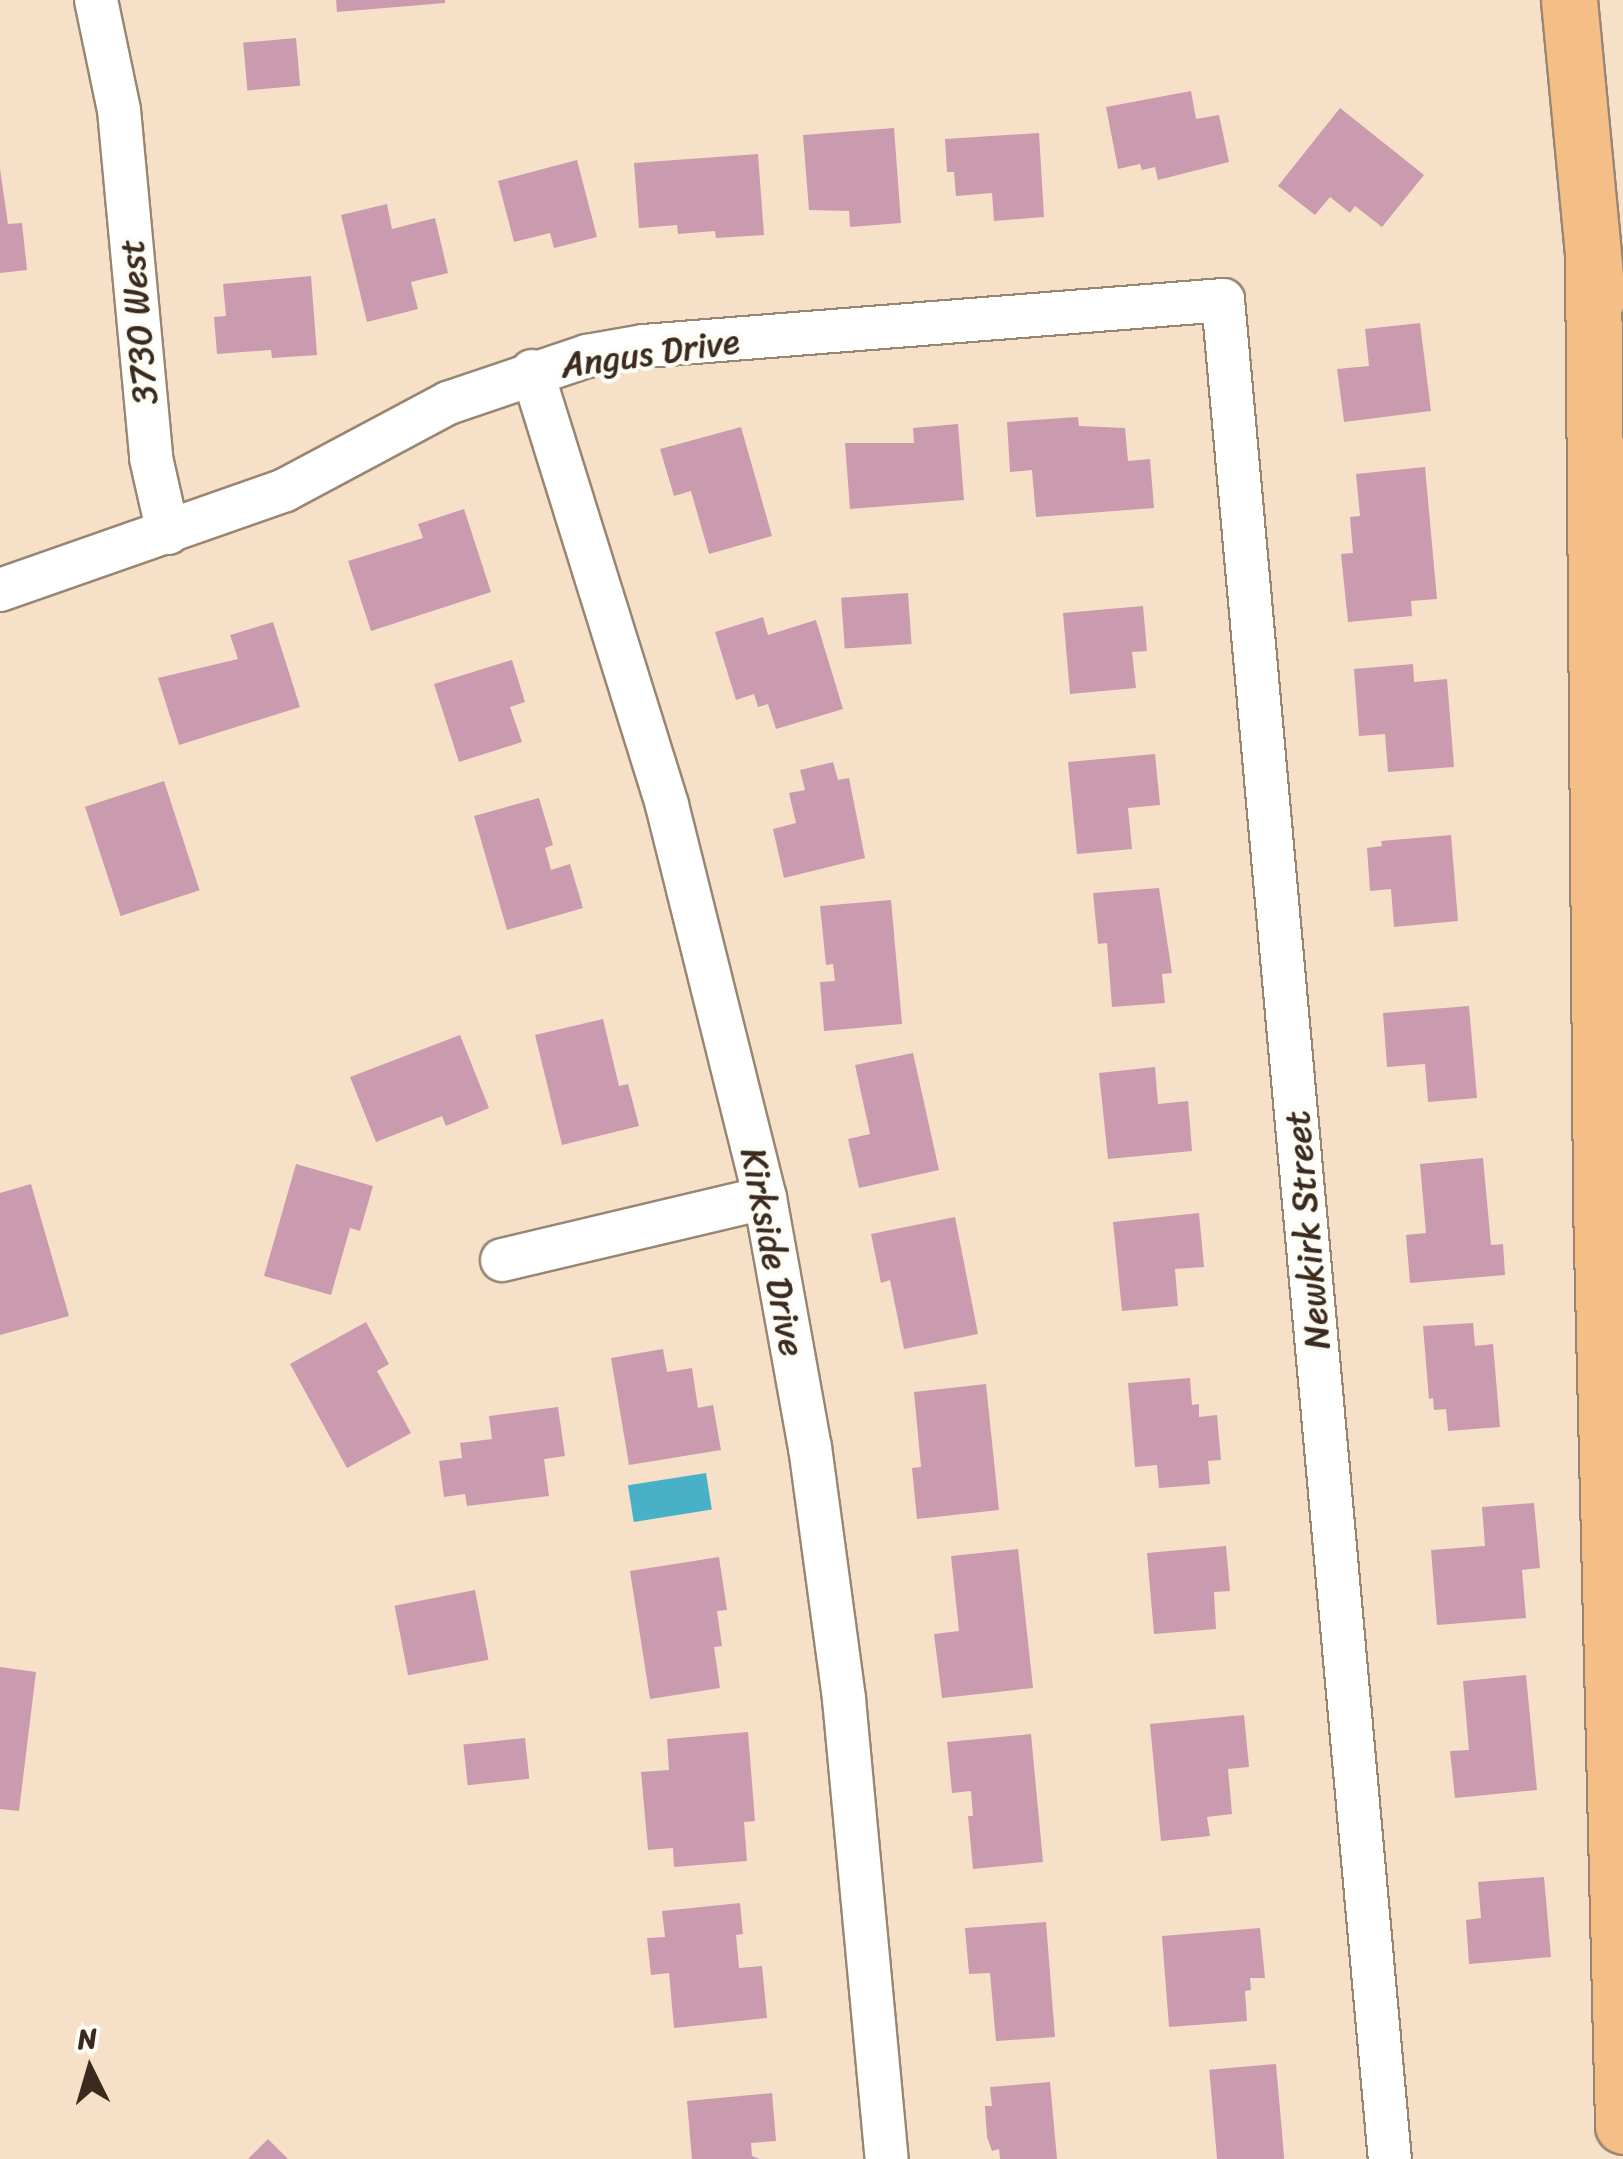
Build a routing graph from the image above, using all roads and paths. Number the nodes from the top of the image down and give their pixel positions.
1 (96, 0) edge
2 (1568, 0) edge
3 (1593, 260) junction
4 (1223, 300) joint
5 (532, 371) junction
6 (168, 533) junction
7 (1623, 575) edge
8 (0, 590) edge
9 (766, 1198) junction
10 (502, 1260) dead end
11 (1623, 2126) edge
12 (887, 2159) edge
13 (1390, 2159) edge

1 - 6 street, 3730 West
2 - 3 highway
3 - 7 highway
3 - 11 highway
4 - 5 street, Angus Drive
4 - 13 street, Newkirk Street
5 - 6 street, Angus Drive
5 - 9 street, Kirkside Drive
6 - 8 street, Angus Drive
9 - 10 street
9 - 12 street, Kirkside Drive

